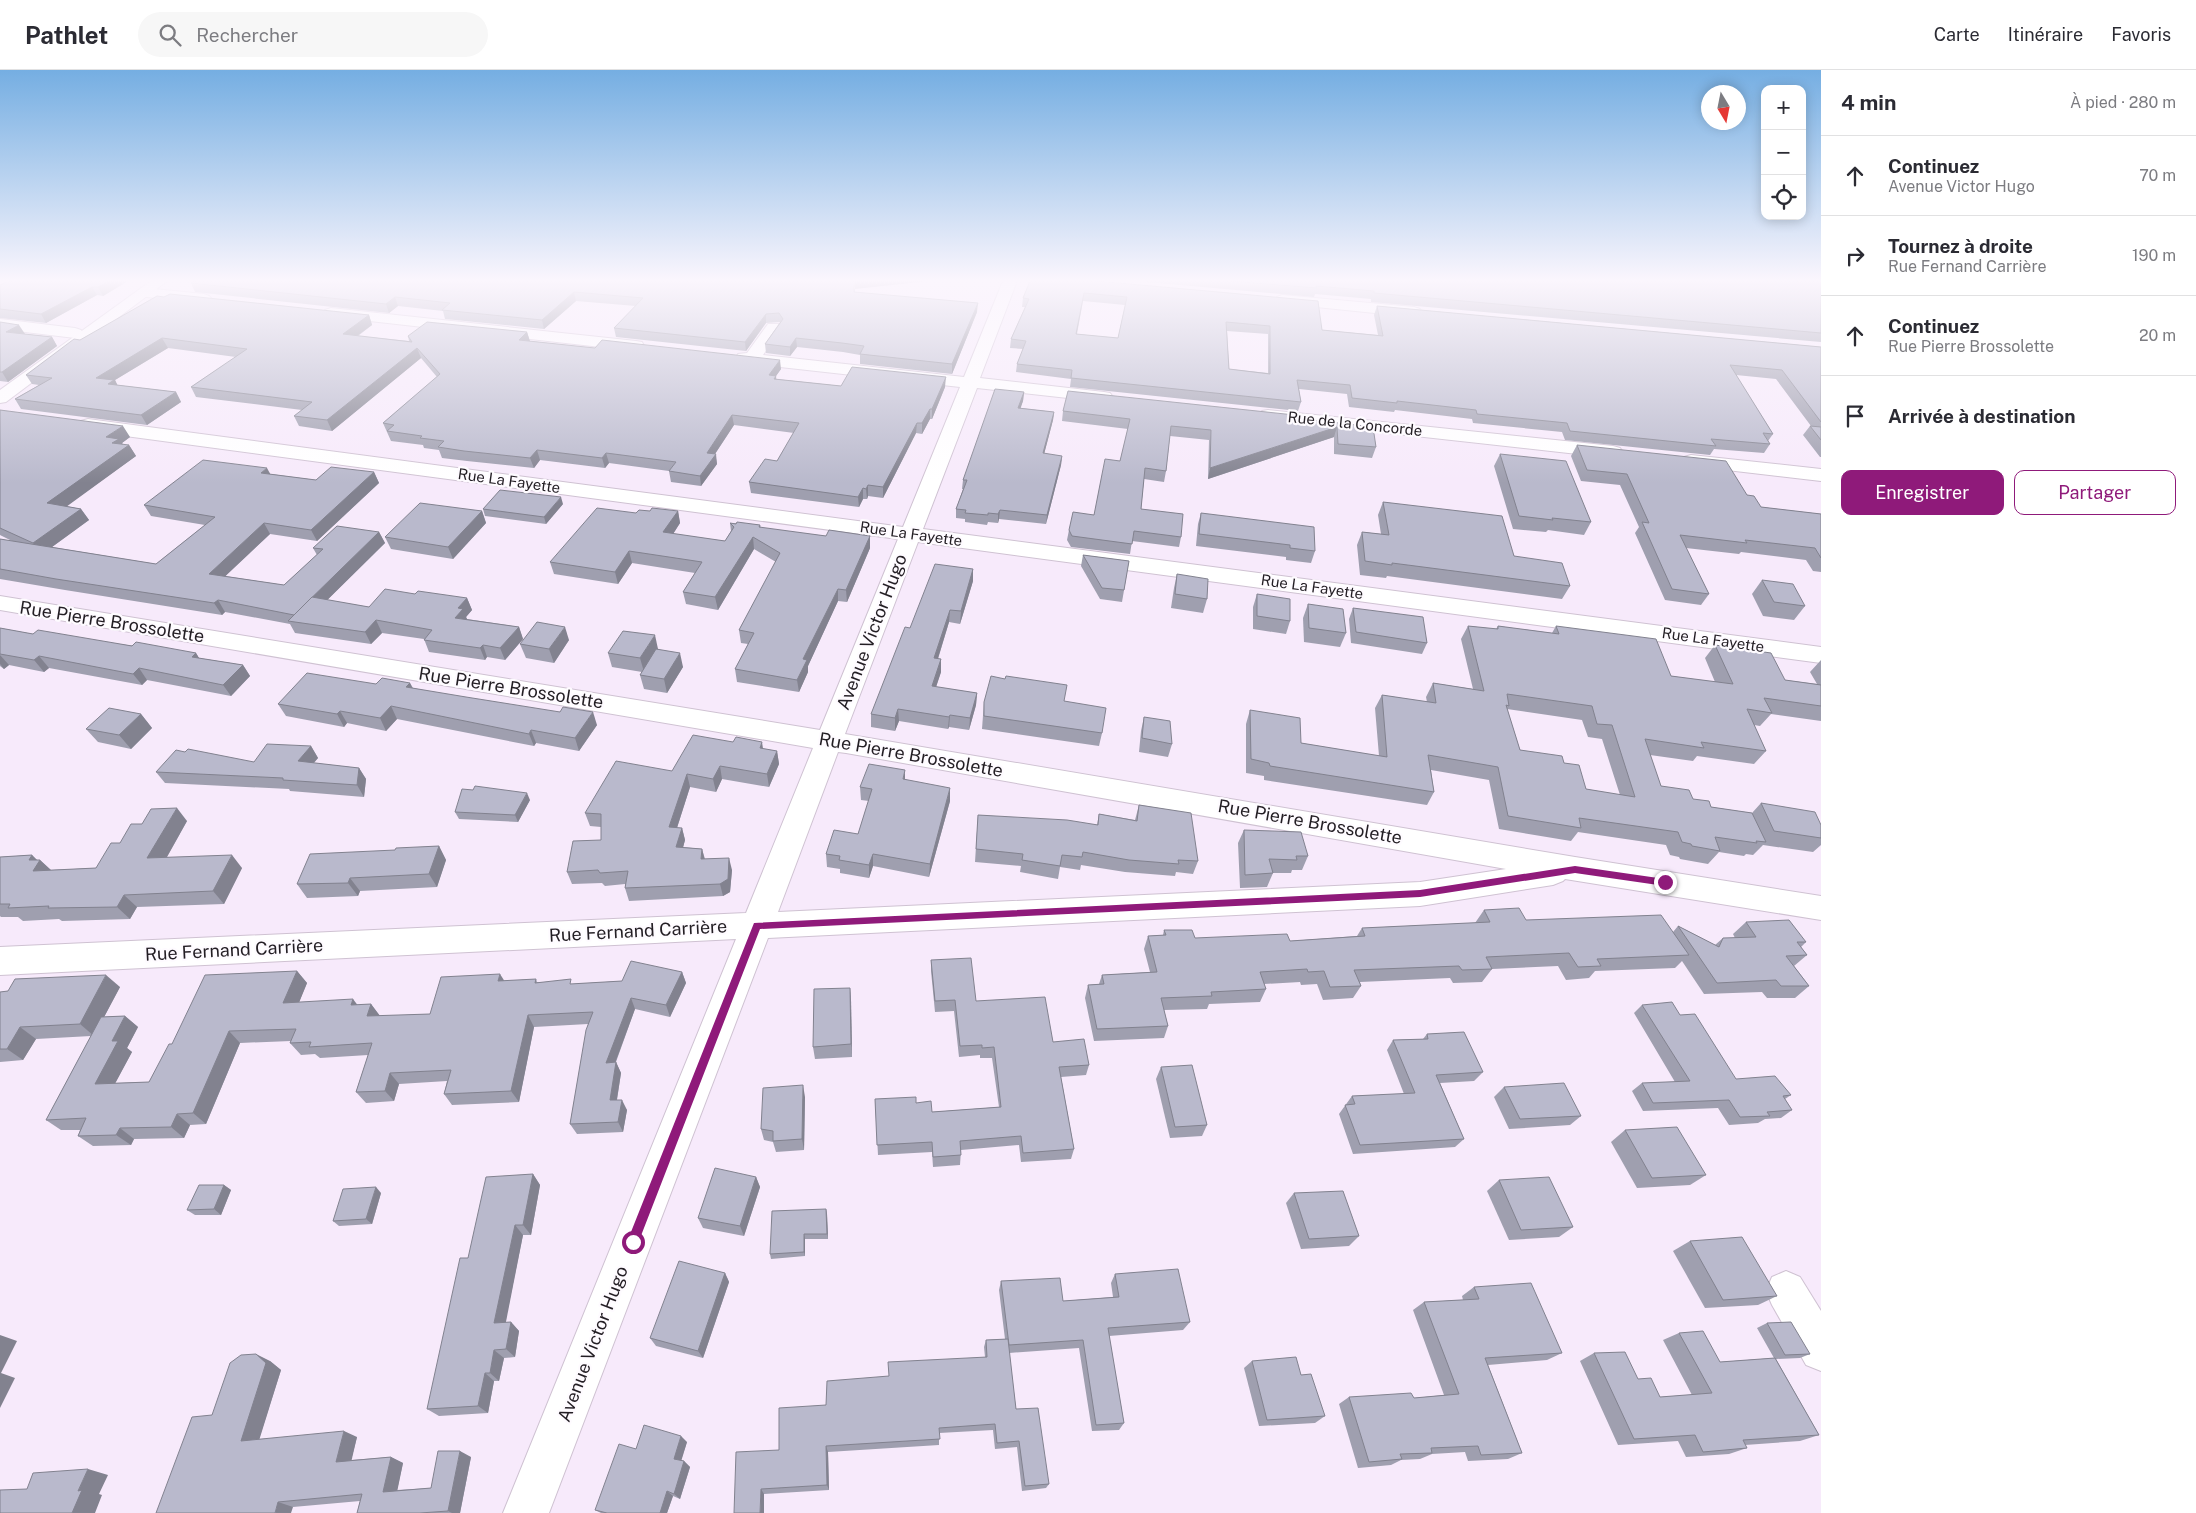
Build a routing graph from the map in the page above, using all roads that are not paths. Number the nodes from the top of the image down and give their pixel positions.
1 (54, 348) edge
2 (73, 348) edge
3 (759, 348) edge
4 (983, 348) edge
5 (732, 356) edge
6 (752, 358) junction
7 (970, 382) junction
8 (0, 387) edge
9 (1119, 398) edge
10 (3, 408) edge
11 (1247, 412) edge
12 (69, 422) edge
13 (1630, 454) edge
14 (1678, 459) edge
15 (1821, 475) edge
16 (911, 534) junction
17 (0, 603) edge
18 (1821, 655) edge
19 (830, 741) junction
20 (1575, 869) junction
21 (1821, 908) edge
22 (757, 925) junction
23 (0, 961) edge
24 (1786, 1291) dead end
25 (1821, 1350) edge
26 (526, 1513) edge

1 - 8 street
2 - 10 street
3 - 6 street
4 - 7 street, Avenue Victor Hugo
5 - 6 street
6 - 7 street
7 - 9 street
7 - 16 street, Avenue Victor Hugo
11 - 13 street, Rue de la Concorde
12 - 16 street, Rue La Fayette
14 - 15 street
16 - 18 street, Rue La Fayette
16 - 19 street, Avenue Victor Hugo
17 - 19 street, Rue Pierre Brossolette
19 - 20 street, Rue Pierre Brossolette
19 - 22 street, Avenue Victor Hugo
20 - 21 street, Rue Pierre Brossolette
20 - 22 street, Rue Fernand Carrière
22 - 23 street, Rue Fernand Carrière
22 - 26 street, Avenue Victor Hugo
24 - 25 street

